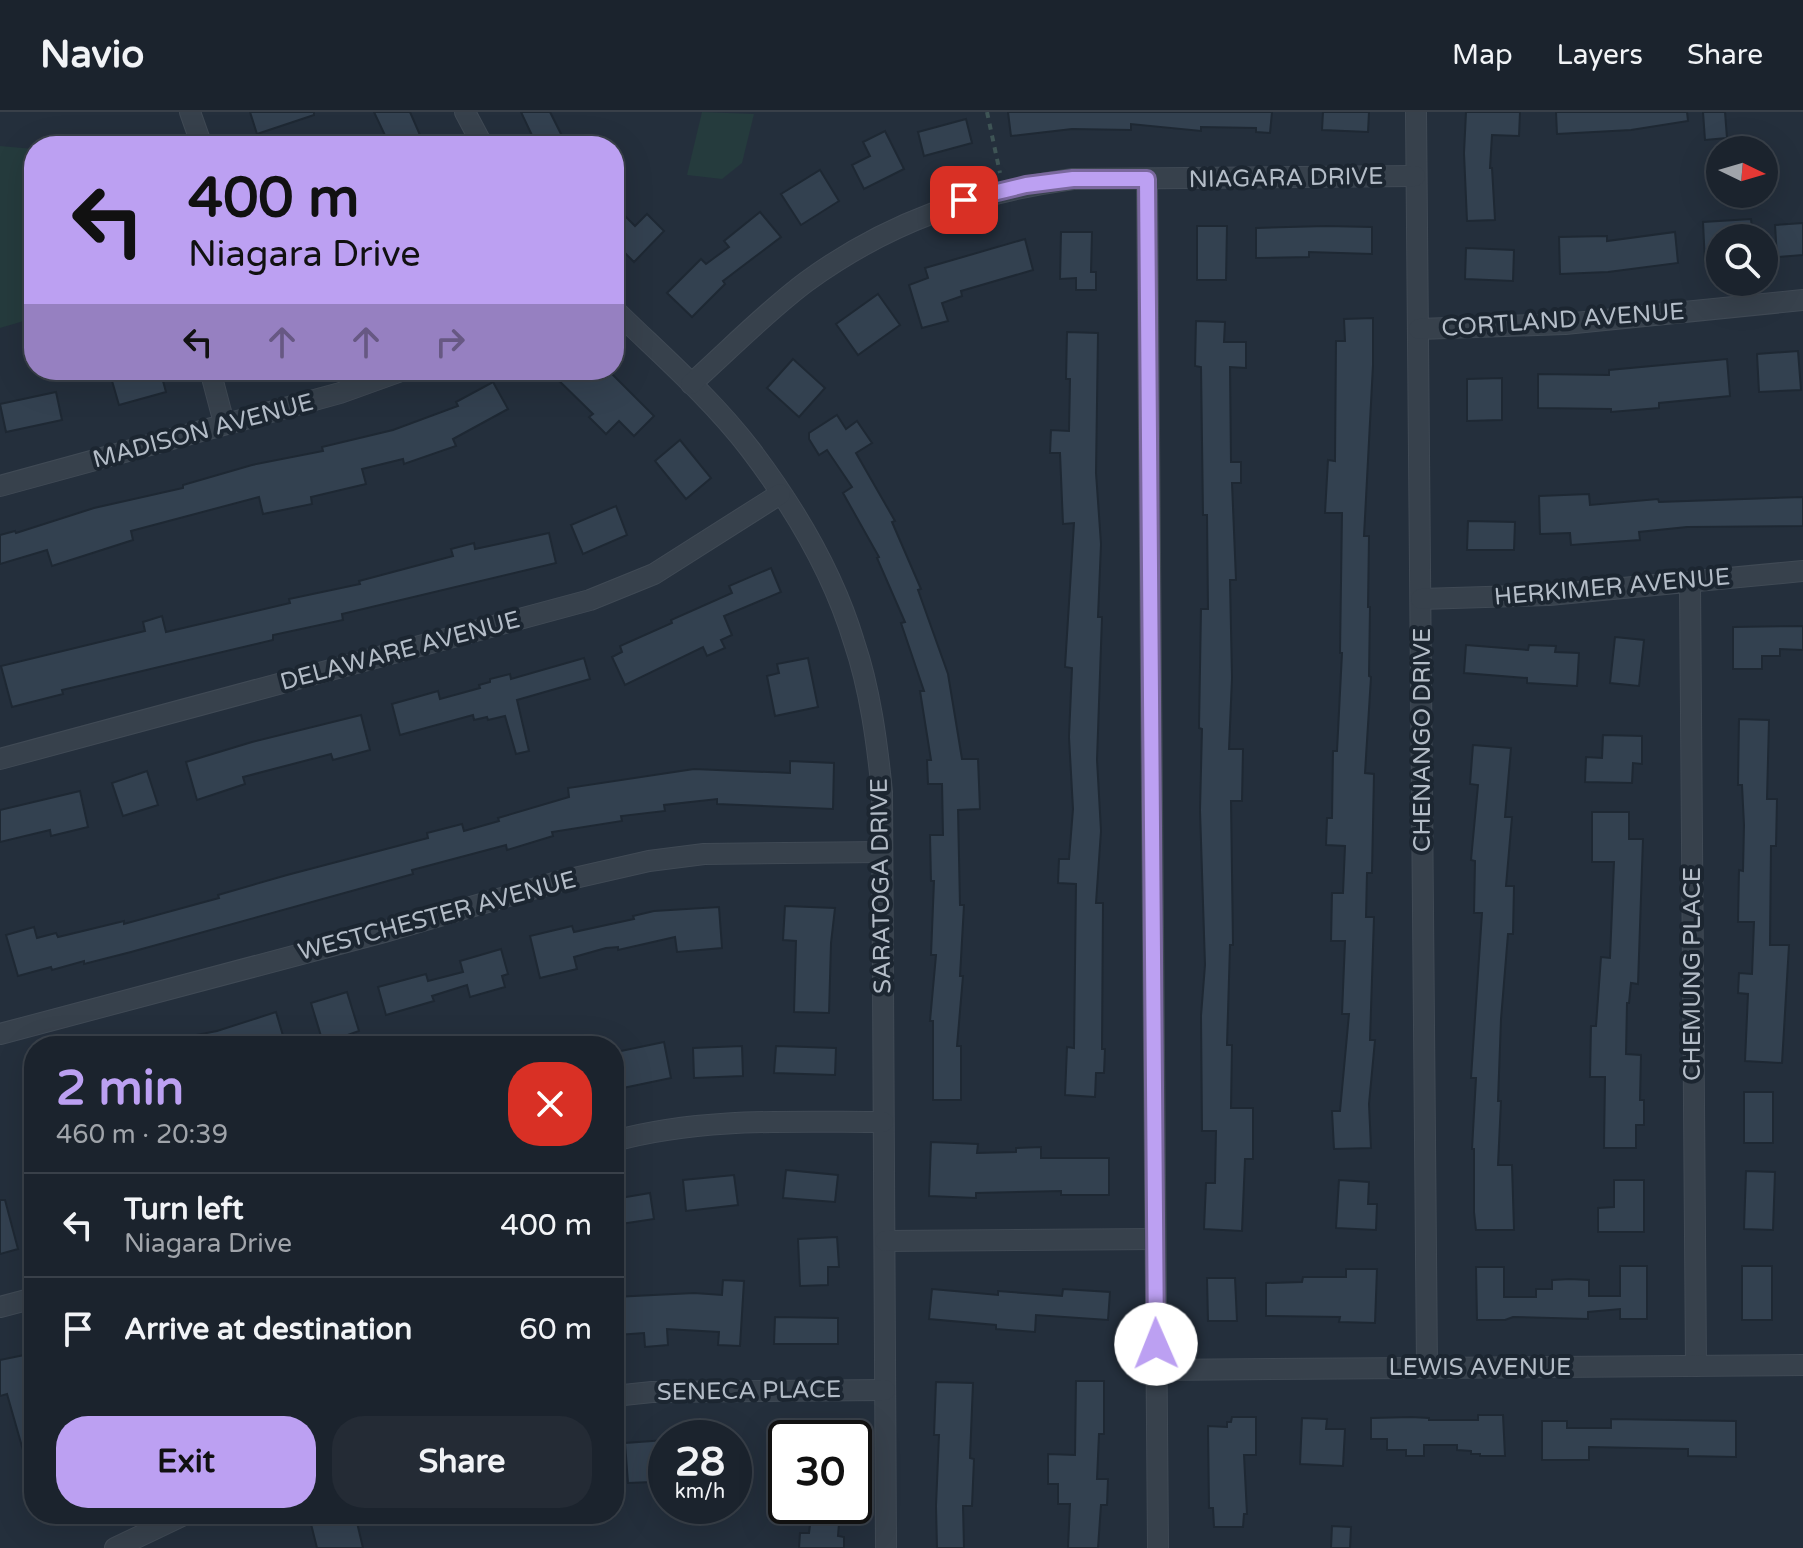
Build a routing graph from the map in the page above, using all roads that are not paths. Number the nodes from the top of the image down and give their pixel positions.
1 (190, 112) edge
2 (465, 112) edge
3 (1416, 112) edge
4 (198, 136) edge
5 (478, 136) edge
6 (1415, 176) junction
7 (1147, 179) junction
8 (1803, 300) edge
9 (624, 319) edge
10 (1419, 329) junction
11 (213, 380) edge
12 (376, 380) edge
13 (691, 384) junction
14 (224, 423) junction
15 (0, 486) edge
16 (780, 494) junction
17 (1803, 571) edge
18 (1690, 582) junction
19 (1421, 599) junction
20 (0, 759) edge
21 (881, 852) junction
22 (0, 1034) edge
23 (883, 1122) junction
24 (624, 1138) edge
25 (1155, 1239) junction
26 (885, 1241) junction
27 (24, 1301) edge
28 (0, 1307) edge
29 (1803, 1365) edge
30 (1696, 1366) junction
31 (1427, 1368) junction
32 (1156, 1370) junction
33 (885, 1390) junction
34 (624, 1395) edge
35 (165, 1524) edge
36 (115, 1548) edge
37 (886, 1548) edge
38 (1158, 1548) edge

1 - 4 street
2 - 5 street
3 - 6 street, CHENANGO DRIVE
6 - 7 street, NIAGARA DRIVE
6 - 10 street, CHENANGO DRIVE
7 - 13 street, NIAGARA DRIVE
7 - 25 street
8 - 10 street, CORTLAND AVENUE
9 - 13 street, SARATOGA DRIVE
10 - 19 street, CHENANGO DRIVE
11 - 14 street
12 - 14 street, MADISON AVENUE
13 - 16 street, SARATOGA DRIVE
14 - 15 street, MADISON AVENUE
16 - 20 street, DELAWARE AVENUE
16 - 21 street, SARATOGA DRIVE
17 - 18 street, HERKIMER AVENUE
18 - 19 street, HERKIMER AVENUE
18 - 30 street, CHEMUNG PLACE
19 - 31 street, CHENANGO DRIVE
21 - 22 street, WESTCHESTER AVENUE
21 - 23 street, SARATOGA DRIVE
23 - 24 street
23 - 26 street, SARATOGA DRIVE
25 - 26 street
25 - 32 street
26 - 33 street, SARATOGA DRIVE
27 - 28 street
29 - 30 street, LEWIS AVENUE
30 - 31 street, LEWIS AVENUE
31 - 32 street, LEWIS AVENUE
32 - 38 street
33 - 34 street, SENECA PLACE
33 - 37 street, SARATOGA DRIVE
35 - 36 street

